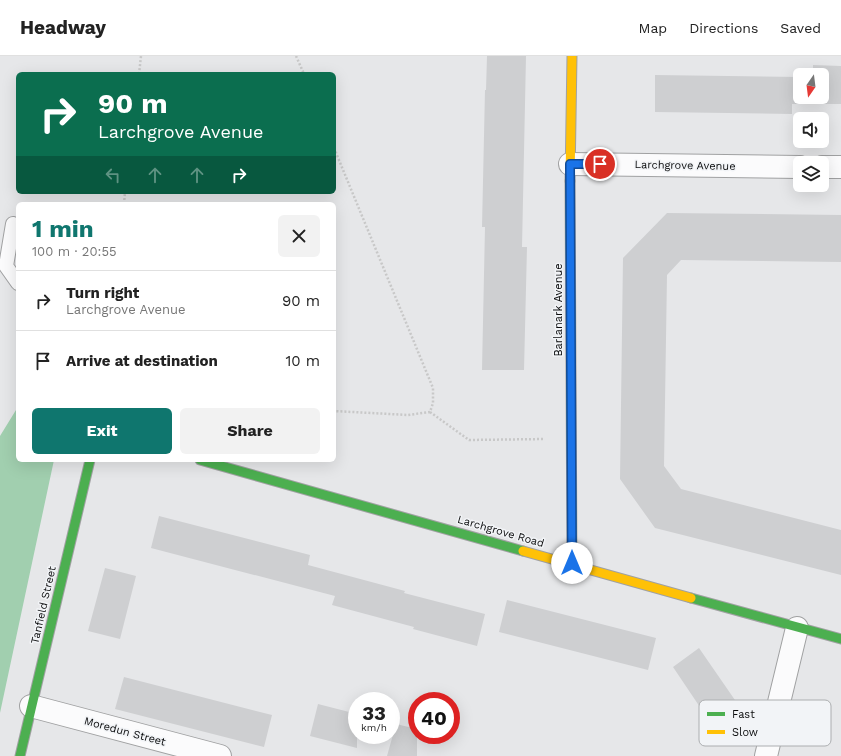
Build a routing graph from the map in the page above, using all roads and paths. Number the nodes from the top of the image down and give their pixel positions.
1 (141, 56) edge
2 (296, 56) edge
3 (572, 56) edge
4 (139, 72) edge
5 (303, 72) edge
6 (336, 153) edge
7 (570, 164) junction
8 (793, 167) edge
9 (829, 167) edge
10 (841, 168) edge
11 (14, 224) dead end
12 (16, 280) edge
13 (336, 412) edge
14 (430, 412) junction
15 (571, 439) junction
16 (90, 462) edge
17 (207, 462) edge
18 (572, 563) junction
19 (797, 628) junction
20 (841, 639) edge
21 (780, 700) edge
22 (31, 706) junction
23 (768, 746) edge
24 (20, 756) edge
25 (220, 756) edge
26 (766, 756) edge

1 - 4 path
2 - 5 path
3 - 7 street, Barlanark Avenue
6 - 14 path
7 - 8 street, Larchgrove Avenue
7 - 15 street, Barlanark Avenue
9 - 10 street
11 - 12 lane
13 - 14 path
14 - 15 path
15 - 18 street, Barlanark Avenue
16 - 22 street, Tanfield Street
17 - 18 street, Larchgrove Road
18 - 19 street, Larchgrove Road
19 - 20 street, Larchgrove Road
19 - 21 street
22 - 24 street, Tanfield Street
22 - 25 street, Moredun Street
23 - 26 street

